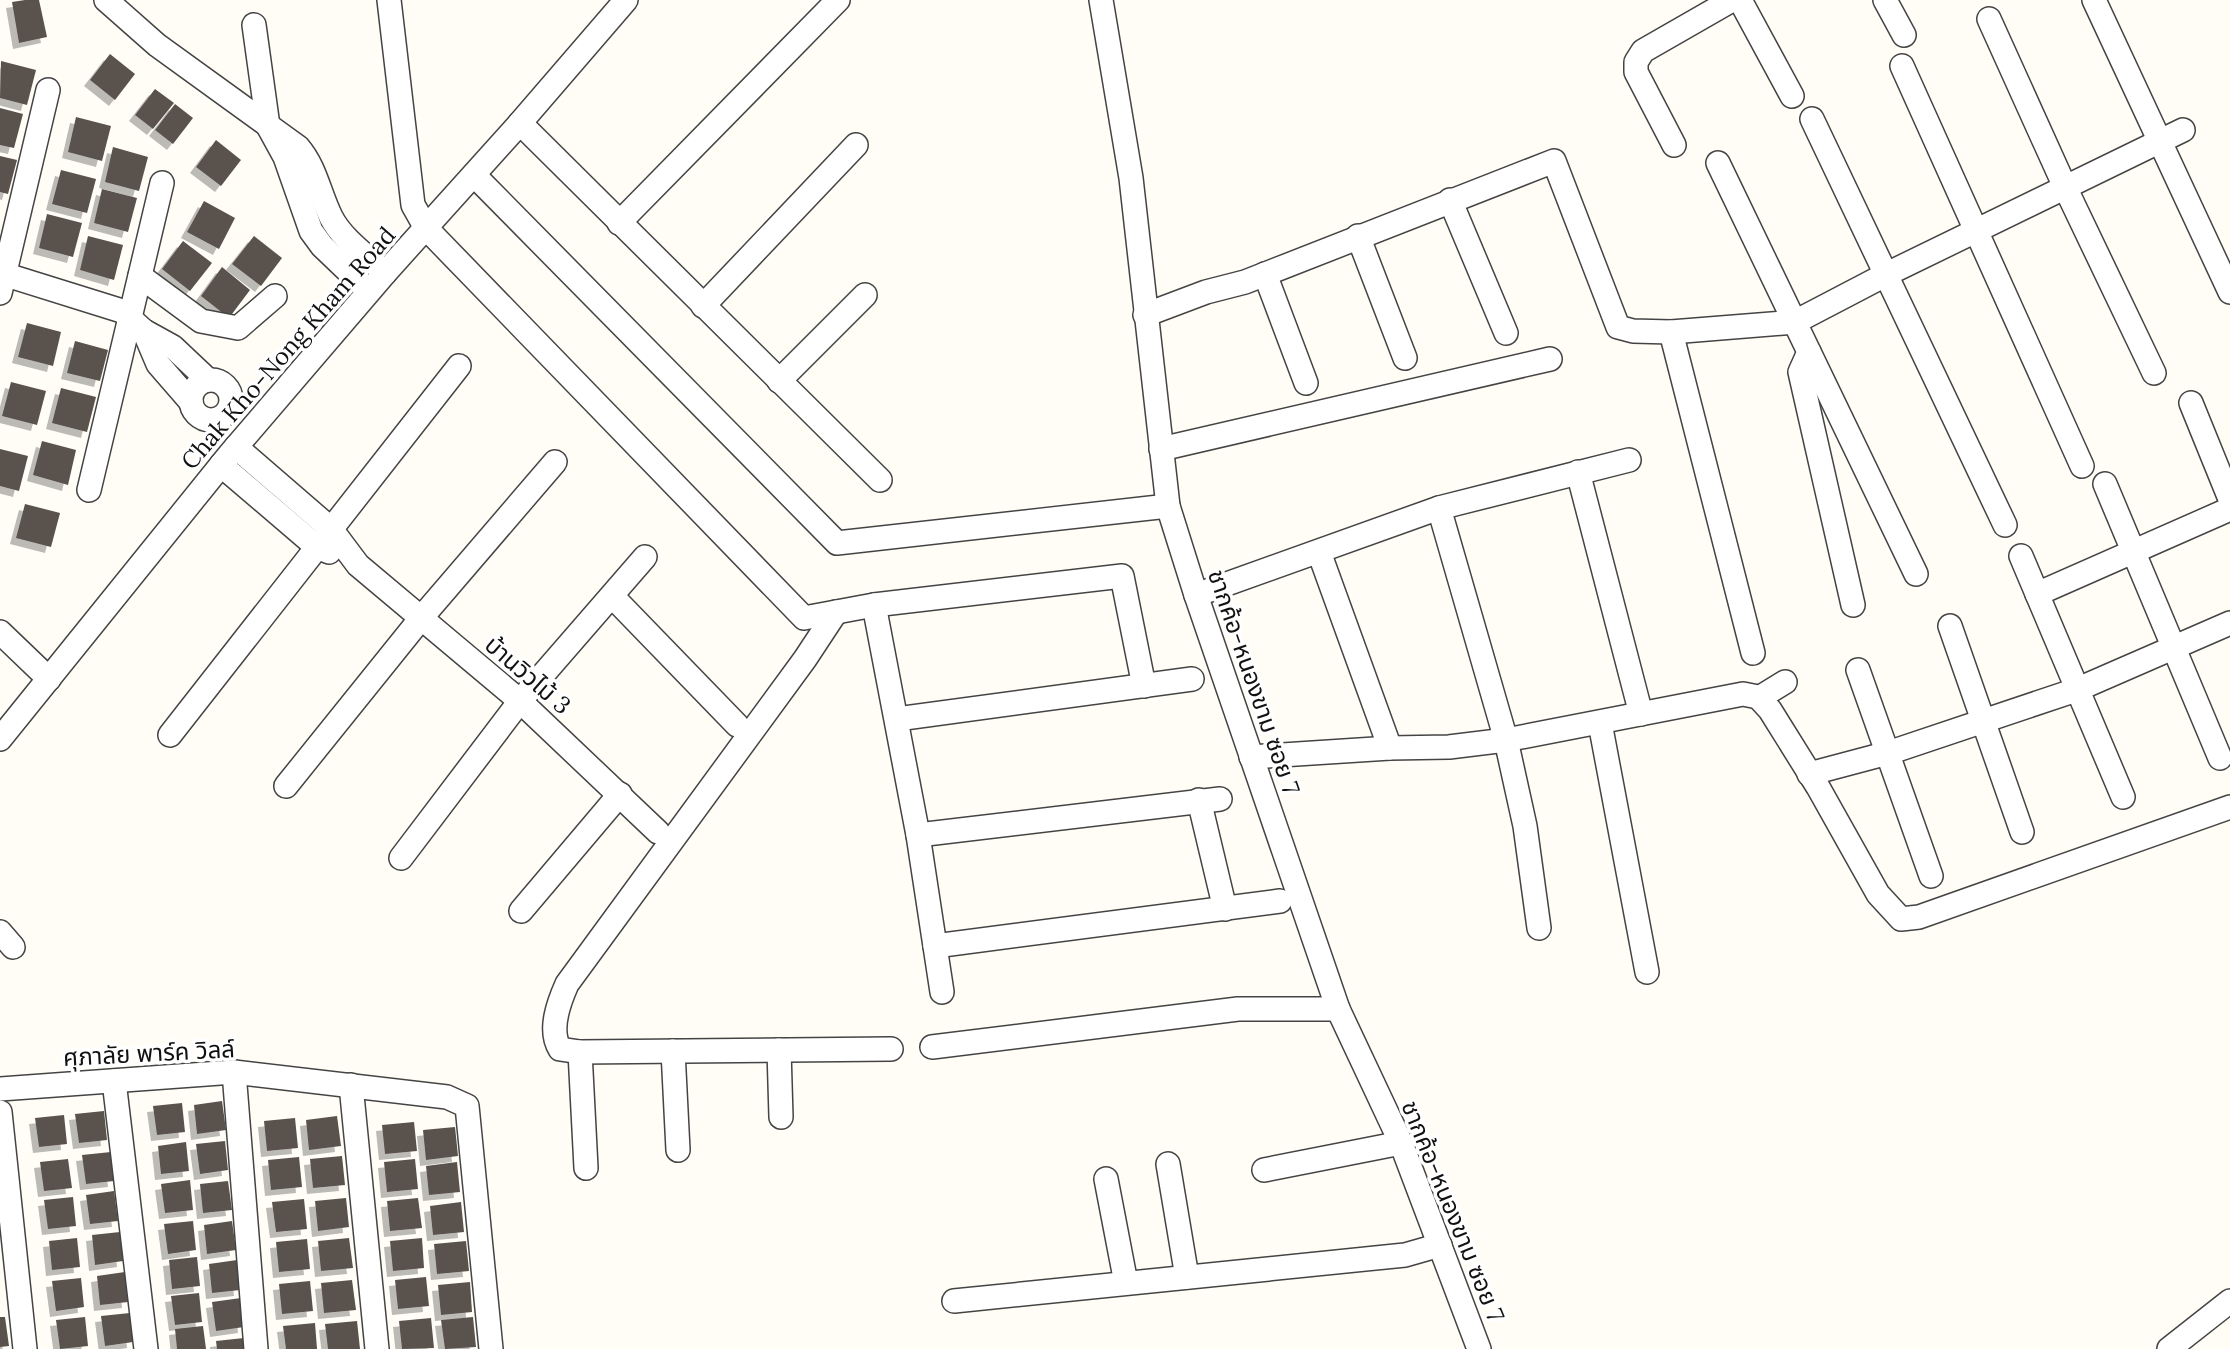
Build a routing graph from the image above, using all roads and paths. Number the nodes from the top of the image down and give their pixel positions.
1 (106, 0) edge
2 (389, 0) edge
3 (626, 0) edge
4 (838, 0) edge
5 (1101, 0) edge
6 (1732, 0) edge
7 (1740, 0) edge
8 (1885, 0) edge
9 (2094, 0) edge
10 (1989, 19) dead end
11 (254, 25) dead end
12 (1903, 35) dead end
13 (1902, 66) dead end
14 (48, 90) dead end
15 (1792, 96) dead end
16 (1812, 120) dead end
17 (520, 123) junction
18 (268, 126) junction
19 (2183, 130) dead end
20 (2159, 142) junction
21 (856, 145) dead end
22 (1674, 145) dead end
23 (1718, 163) dead end
24 (474, 175) junction
25 (162, 183) dead end
26 (2065, 187) junction
27 (1450, 201) junction
28 (619, 223) junction
29 (426, 228) junction
30 (1976, 231) junction
31 (1358, 236) junction
32 (385, 272) junction
33 (1885, 275) junction
34 (140, 276) junction
35 (1255, 278) junction
36 (2, 280) edge
37 (369, 291) junction
38 (2230, 292) edge
39 (865, 295) dead end
40 (275, 296) dead end
41 (703, 306) junction
42 (1794, 322) junction
43 (1146, 323) junction
44 (137, 325) junction
45 (1671, 332) junction
46 (1506, 333) dead end
47 (1809, 352) junction
48 (1405, 358) dead end
49 (1549, 359) dead end
50 (459, 366) dead end
51 (2154, 373) dead end
52 (208, 380) junction
53 (779, 381) junction
54 (1306, 383) dead end
55 (231, 399) junction
56 (191, 402) junction
57 (2191, 403) dead end
58 (268, 410) junction
59 (212, 421) junction
60 (1161, 449) junction
61 (229, 456) junction
62 (1629, 460) dead end
63 (555, 462) dead end
64 (2082, 466) dead end
65 (1578, 472) junction
66 (880, 480) dead end
67 (2105, 484) dead end
68 (89, 489) dead end
69 (2230, 499) edge
70 (1168, 506) junction
71 (1439, 508) junction
72 (2230, 509) edge
73 (2005, 525) dead end
74 (324, 538) junction
75 (1319, 552) junction
76 (2133, 552) junction
77 (2021, 556) dead end
78 (645, 557) dead end
79 (1916, 574) dead end
80 (2037, 594) junction
81 (1196, 595) junction
82 (612, 596) junction
83 (874, 605) junction
84 (1853, 605) dead end
85 (836, 612) junction
86 (422, 617) junction
87 (2230, 623) edge
88 (1950, 626) dead end
89 (0, 632) edge
90 (2172, 647) junction
91 (1753, 653) dead end
92 (1858, 670) dead end
93 (49, 679) junction
94 (1192, 679) dead end
95 (1785, 682) dead end
96 (1144, 685) junction
97 (2076, 690) junction
98 (1759, 698) junction
99 (520, 701) junction
100 (1641, 715) junction
101 (897, 719) junction
102 (1982, 722) junction
103 (1600, 723) junction
104 (737, 725) dead end
105 (170, 735) dead end
106 (0, 739) edge
107 (1506, 740) junction
108 (1390, 748) junction
109 (1888, 753) junction
110 (1251, 757) junction
111 (2220, 758) dead end
112 (1813, 780) junction
113 (286, 786) dead end
114 (620, 794) junction
115 (2123, 797) dead end
116 (2230, 807) edge
117 (658, 832) dead end
118 (2022, 832) dead end
119 (918, 835) junction
120 (401, 858) dead end
121 (1931, 876) dead end
122 (1280, 901) dead end
123 (1225, 909) junction
124 (521, 911) dead end
125 (1539, 928) dead end
126 (935, 946) junction
127 (1647, 972) dead end
128 (942, 992) dead end
129 (1338, 1009) junction
130 (932, 1047) dead end
131 (891, 1049) dead end
132 (779, 1050) junction
133 (673, 1051) junction
134 (580, 1052) junction
135 (234, 1072) junction
136 (114, 1081) junction
137 (351, 1085) junction
138 (0, 1089) edge
139 (0, 1112) edge
140 (781, 1117) dead end
141 (1401, 1143) junction
142 (678, 1150) dead end
143 (1168, 1164) dead end
144 (586, 1168) dead end
145 (1264, 1171) dead end
146 (1106, 1179) dead end
147 (1440, 1245) junction
148 (1187, 1277) junction
149 (1126, 1283) junction
150 (954, 1301) dead end
151 (2230, 1301) edge
152 (24, 1349) edge
153 (146, 1349) edge
154 (256, 1349) edge
155 (377, 1349) edge
156 (491, 1349) edge
157 (1479, 1349) edge
158 (2169, 1349) edge

1 - 18 street
2 - 29 street
3 - 17 street, Chak Kho-Nong Kham Road
4 - 28 street
5 - 43 street, ชากค้อ-หนองขาม ซอย 7
6 - 22 street
7 - 15 street
8 - 12 street
9 - 20 street
10 - 26 street
11 - 18 street
13 - 30 street
14 - 36 street
16 - 33 street
17 - 24 street, Chak Kho-Nong Kham Road
17 - 28 street
18 - 32 street
18 - 37 street
19 - 20 street
20 - 26 street
20 - 38 street
21 - 41 street
23 - 42 street
24 - 29 street, Chak Kho-Nong Kham Road
24 - 70 street
25 - 34 street
26 - 30 street
26 - 51 street
27 - 31 street
27 - 45 street
27 - 46 street
28 - 41 street
29 - 32 street, Chak Kho-Nong Kham Road
29 - 85 street
30 - 33 street
30 - 64 street
31 - 35 street
31 - 48 street
32 - 37 street, Chak Kho-Nong Kham Road
33 - 42 street
33 - 73 street
34 - 40 street
34 - 44 street
35 - 43 street
35 - 54 street
36 - 44 street
37 - 58 street, Chak Kho-Nong Kham Road
39 - 53 street
41 - 53 street
42 - 45 street
42 - 47 street
43 - 60 street, ชากค้อ-หนองขาม ซอย 7
44 - 52 street
44 - 56 street
44 - 68 street
45 - 91 street
47 - 79 street
47 - 84 street
49 - 60 street
50 - 74 street
52 - 55 street
52 - 56 street
53 - 66 street
55 - 58 street
55 - 59 street
56 - 59 street
57 - 69 street
58 - 61 street, Chak Kho-Nong Kham Road
59 - 61 street
60 - 70 street, ชากค้อ-หนองขาม ซอย 7
61 - 74 street, บ้านวิวไม้ 3
61 - 93 street, Chak Kho-Nong Kham Road
62 - 65 street
63 - 86 street
65 - 71 street
65 - 100 street
67 - 76 street
70 - 81 street, ชากค้อ-หนองขาม ซอย 7
71 - 75 street
71 - 107 street
72 - 76 street
74 - 86 street, บ้านวิวไม้ 3
74 - 105 street
75 - 81 street
75 - 108 street
76 - 80 street
76 - 90 street
77 - 80 street
78 - 82 street
80 - 97 street
81 - 110 street, ชากค้อ-หนองขาม ซอย 7
82 - 99 street
82 - 104 street
83 - 85 street
83 - 96 street
83 - 101 street
85 - 134 street
86 - 99 street, บ้านวิวไม้ 3
86 - 113 street
87 - 90 street
88 - 102 street
89 - 93 street
90 - 97 street
90 - 111 street
92 - 109 street
93 - 106 street, Chak Kho-Nong Kham Road
94 - 96 street
95 - 98 street
96 - 101 street
97 - 102 street
97 - 115 street
98 - 100 street
98 - 112 street
99 - 114 street, บ้านวิวไม้ 3
99 - 120 street
100 - 103 street
101 - 119 street
102 - 109 street
102 - 118 street
103 - 107 street
103 - 127 street
107 - 108 street
107 - 125 street
108 - 110 street
109 - 112 street
109 - 121 street
110 - 129 street, ชากค้อ-หนองขาม ซอย 7
112 - 116 street
114 - 117 street, บ้านวิวไม้ 3
114 - 124 street
119 - 123 street
119 - 126 street
122 - 123 street
123 - 126 street
126 - 128 street
129 - 130 street
129 - 141 street, ชากค้อ-หนองขาม ซอย 7
131 - 132 street
132 - 133 street
132 - 140 street
133 - 134 street
133 - 142 street
134 - 144 street
135 - 136 street, ศุภาลัย พาร์ค วิลล์
135 - 137 street, ศุภาลัย พาร์ค วิลล์
135 - 154 street
136 - 138 street, ศุภาลัย พาร์ค วิลล์
136 - 153 street
137 - 155 street
137 - 156 street, ศุภาลัย พาร์ค วิลล์
139 - 152 street
141 - 145 street
141 - 147 street, ชากค้อ-หนองขาม ซอย 7
143 - 148 street
146 - 149 street
147 - 148 street
147 - 157 street, ชากค้อ-หนองขาม ซอย 7
148 - 149 street
149 - 150 street
151 - 158 street

